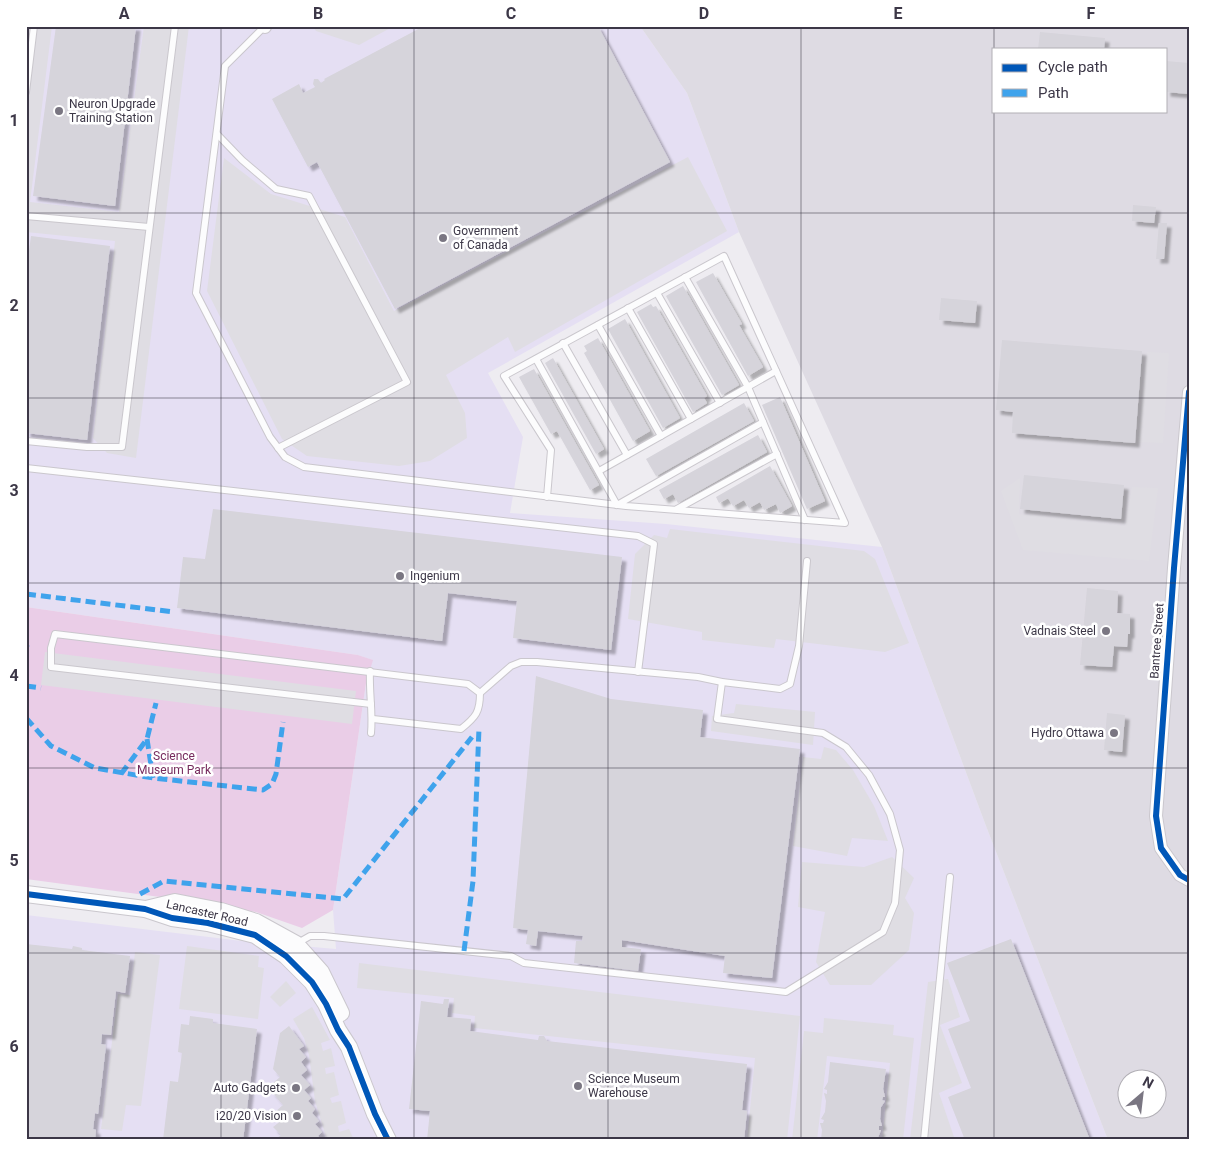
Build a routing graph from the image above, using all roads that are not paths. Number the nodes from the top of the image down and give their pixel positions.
1 (34, 26) edge
2 (174, 26) edge
3 (265, 26) edge
4 (27, 73) edge
5 (26, 92) edge
6 (216, 134) junction
7 (26, 216) edge
8 (149, 227) junction
9 (685, 277) junction
10 (657, 292) junction
11 (628, 308) junction
12 (598, 325) junction
13 (564, 344) junction
14 (536, 359) junction
15 (776, 371) junction
16 (748, 387) junction
17 (1189, 392) edge
18 (720, 403) junction
19 (691, 419) junction
20 (763, 422) junction
21 (661, 436) junction
22 (26, 441) edge
23 (278, 448) junction
24 (777, 454) junction
25 (627, 455) junction
26 (26, 468) edge
27 (599, 471) junction
28 (547, 496) junction
29 (617, 505) junction
30 (676, 510) junction
31 (805, 520) junction
32 (807, 561) dead end
33 (370, 671) junction
34 (638, 672) junction
35 (722, 682) junction
36 (480, 692) junction
37 (371, 704) junction
38 (373, 719) junction
39 (371, 733) dead end
40 (950, 877) dead end
41 (1189, 880) edge
42 (26, 894) edge
43 (291, 950) junction
44 (388, 1140) edge
45 (924, 1140) edge

1 - 4 lane
2 - 8 lane
3 - 6 lane
4 - 5 lane
6 - 23 lane
6 - 23 lane
7 - 8 lane
8 - 22 lane
9 - 10 lane
9 - 15 lane
9 - 16 lane
10 - 11 lane
10 - 18 lane
11 - 12 lane
11 - 19 lane
12 - 13 lane
12 - 21 lane
13 - 14 lane
13 - 25 lane
14 - 27 lane
14 - 28 lane
15 - 16 lane
15 - 31 lane
16 - 18 lane
16 - 20 lane
17 - 41 street, Bantree Street
18 - 19 lane
19 - 21 lane
20 - 24 lane
20 - 29 lane
21 - 25 lane
23 - 28 lane
24 - 30 lane
24 - 31 lane
25 - 27 lane
26 - 34 lane
27 - 29 lane
28 - 29 lane
29 - 30 lane
30 - 31 lane
32 - 35 lane
33 - 36 lane
33 - 37 lane
33 - 37 lane
34 - 35 lane
34 - 36 lane
35 - 43 lane
36 - 38 lane
37 - 38 lane
38 - 39 lane
40 - 45 lane
42 - 43 street, Lancaster Road
43 - 44 street, Lancaster Road

